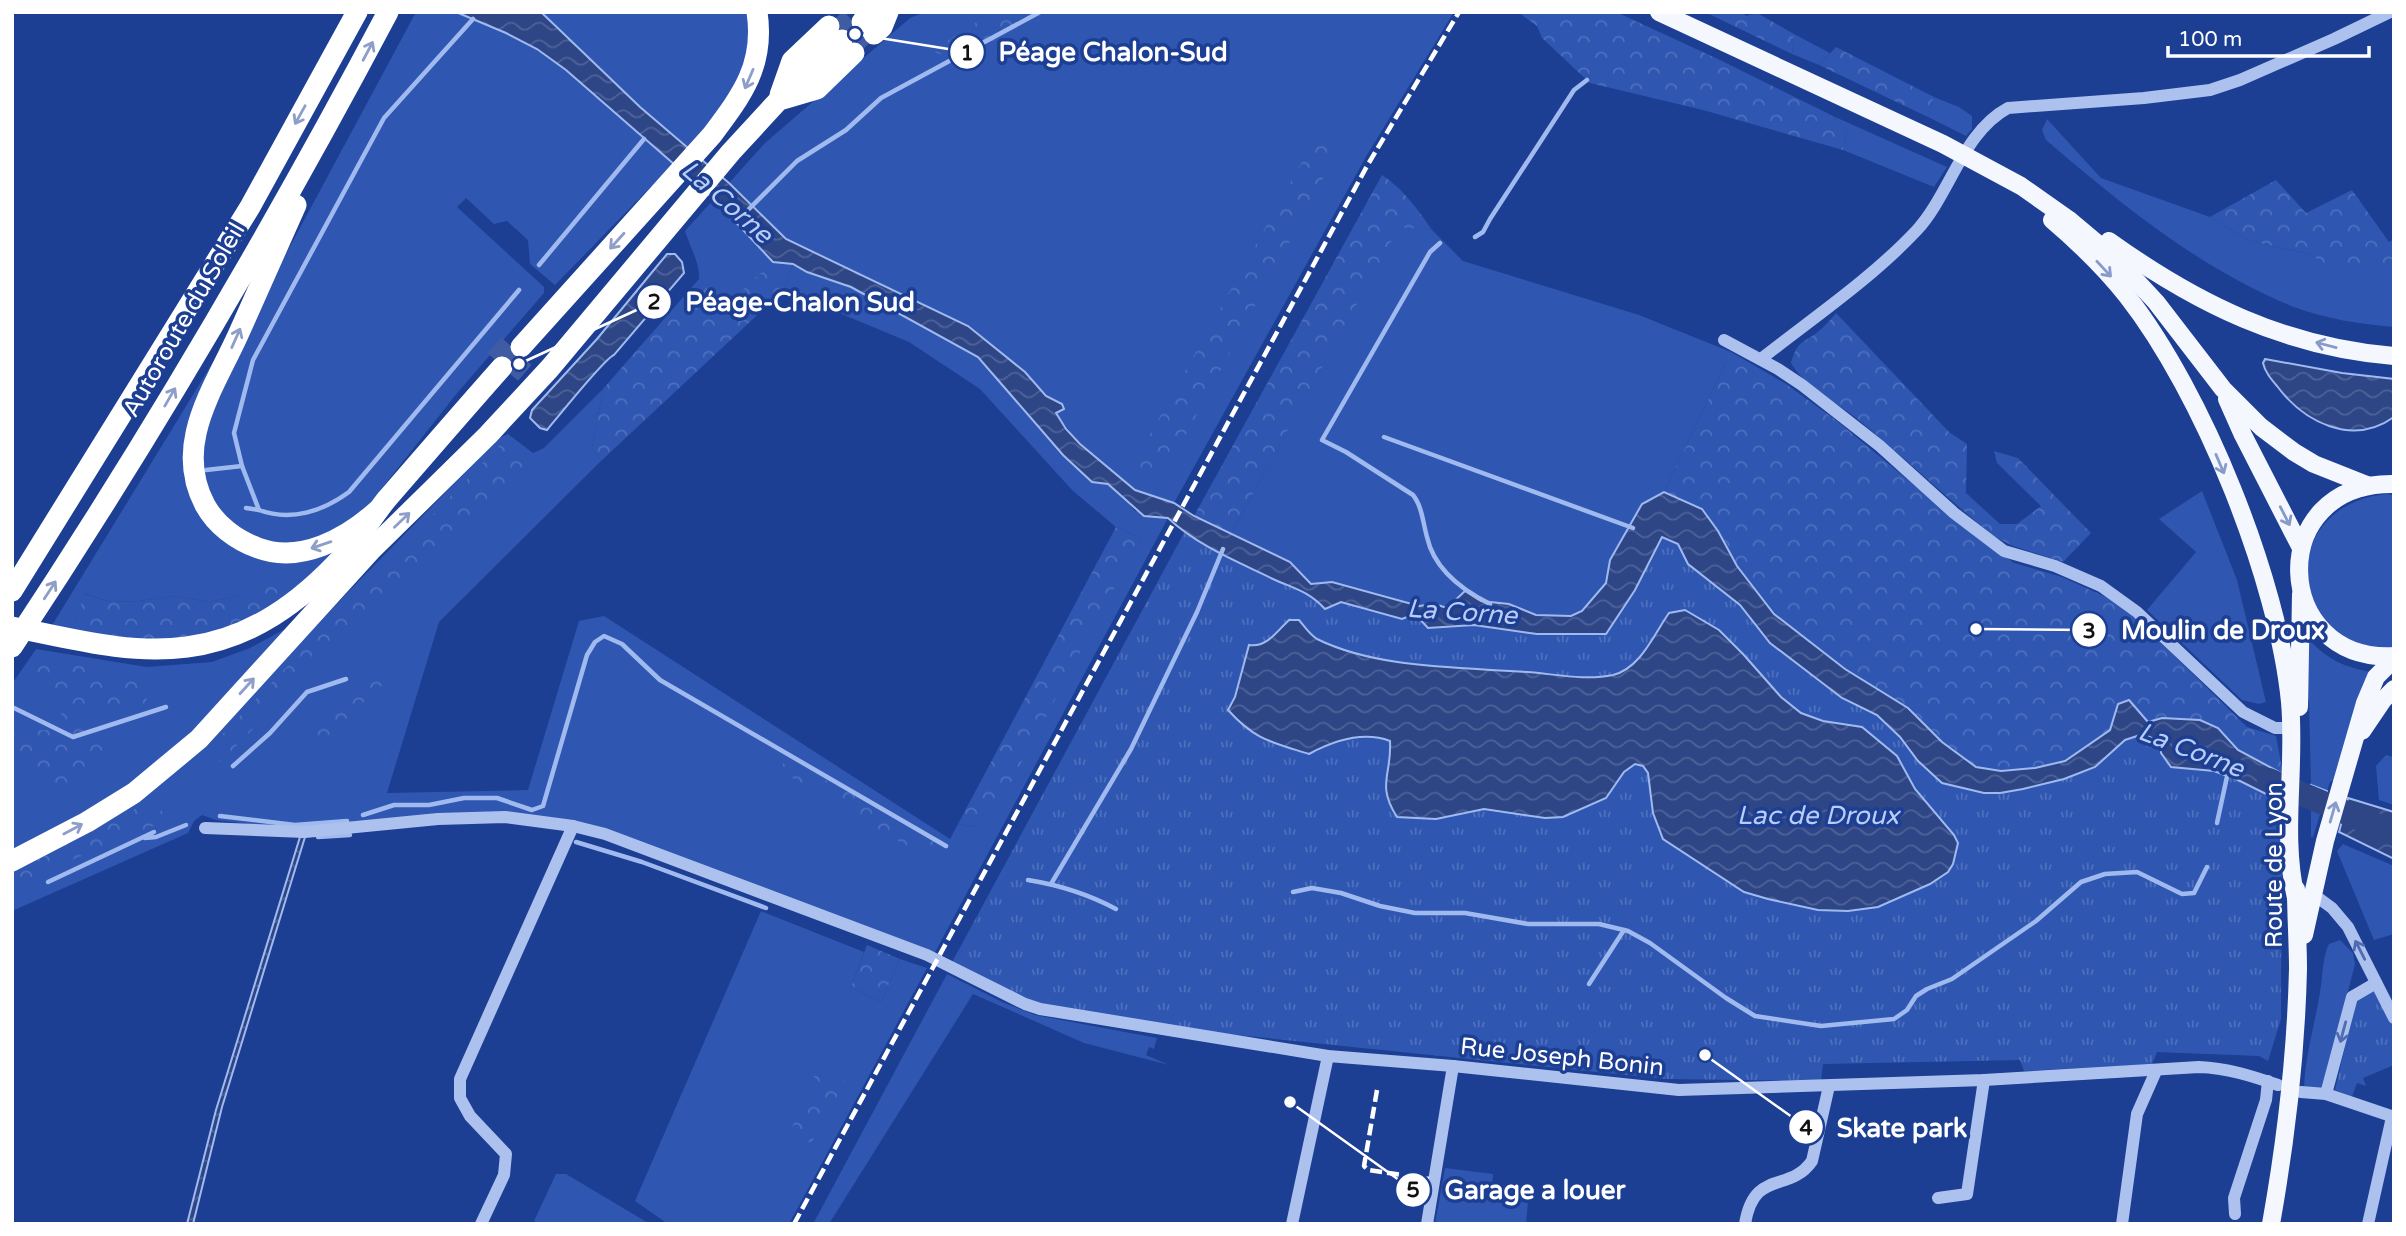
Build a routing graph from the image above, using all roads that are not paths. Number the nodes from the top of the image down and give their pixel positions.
1 (357, 12) edge
2 (388, 12) edge
3 (757, 12) edge
4 (888, 12) edge
5 (1659, 12) edge
6 (2390, 12) edge
7 (868, 19) tunnel mouth
8 (842, 40) tunnel mouth
9 (353, 79) junction
10 (2021, 186) junction
11 (2054, 208) junction
12 (1724, 340) dead end
13 (521, 347) tunnel mouth
14 (2394, 356) edge
15 (1761, 359) junction
16 (502, 367) tunnel mouth
17 (2223, 389) junction
18 (2394, 473) edge
19 (2379, 484) edge
20 (378, 510) junction
21 (2301, 548) junction
22 (372, 549) junction
23 (12, 592) edge
24 (2301, 594) junction
25 (12, 627) edge
26 (12, 636) edge
27 (68, 642) junction
28 (12, 647) edge
29 (2394, 657) edge
30 (2394, 690) edge
31 (2292, 728) junction
32 (2350, 752) junction
33 (573, 826) junction
34 (205, 828) dead end
35 (12, 861) edge
36 (2304, 896) junction
37 (2376, 983) junction
38 (2394, 1018) edge
39 (1328, 1056) junction
40 (1453, 1066) junction
41 (2156, 1072) junction
42 (1984, 1080) junction
43 (1829, 1086) junction
44 (2301, 1092) dead end
45 (2326, 1094) junction
46 (2393, 1117) edge
47 (1938, 1198) dead end
48 (2235, 1214) dead end
49 (481, 1224) edge
50 (1292, 1224) edge
51 (1427, 1224) edge
52 (1745, 1224) edge
53 (2122, 1224) edge
54 (2271, 1224) edge
55 (2368, 1224) edge

1 -> 23 highway, Autoroute du Soleil
9 -> 2 highway, Autoroute du Soleil
3 -> 13 highway
4 - 7 highway
5 - 10 main road
6 - 15 street
22 -> 8 highway
20 -> 9 highway
28 -> 9 highway, Autoroute du Soleil
10 - 11 main road
10 -> 31 main road
14 -> 11 main road
11 - 17 main road
12 - 15 street
15 - 31 street
16 - 20 highway
17 - 19 main road
17 -> 21 main road
18 - 19 main road
19 - 21 main road
20 - 27 highway
21 - 24 main road, Route de Lyon
22 - 27 highway
35 -> 22 highway
24 - 29 main road
24 - 36 main road, Route de Lyon
25 - 27 highway
26 - 27 highway
29 - 32 main road, Route de Lyon
30 - 32 main road
31 - 36 main road
36 -> 32 main road, Route de Lyon
33 - 34 street, Rue Joseph Bonin
33 - 39 street, Rue Joseph Bonin
33 - 49 street
37 -> 36 street
36 - 54 main road, Route de Lyon
37 - 38 street
37 -> 45 street
39 - 40 street, Rue Joseph Bonin
39 - 50 street
40 - 43 street, Rue Joseph Bonin
40 - 51 street
41 - 42 street, Rue Joseph Bonin
41 - 48 street, Rue Joseph Bonin
41 - 53 street
42 - 43 street, Rue Joseph Bonin
42 - 47 street
43 - 52 street
44 - 45 street
45 - 46 street
46 - 55 street

